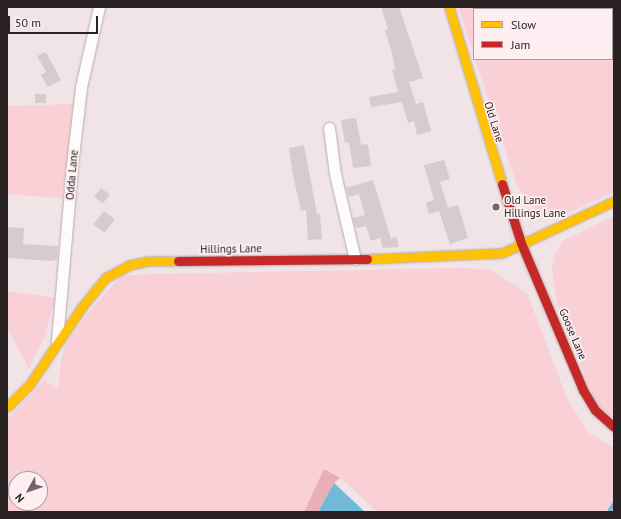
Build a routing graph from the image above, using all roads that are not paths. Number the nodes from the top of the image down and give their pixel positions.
1 (99, 7) edge
2 (449, 7) edge
3 (329, 128) dead end
4 (614, 201) edge
5 (521, 243) junction
6 (355, 259) junction
7 (57, 344) junction
8 (7, 407) edge
9 (614, 427) edge

1 - 7 street, Odda Lane
2 - 5 street, Old Lane
3 - 6 street
4 - 5 street, Hillings Lane
5 - 6 street, Hillings Lane
5 - 9 street, Goose Lane
6 - 7 street, Hillings Lane
7 - 8 street, Hillings Lane

